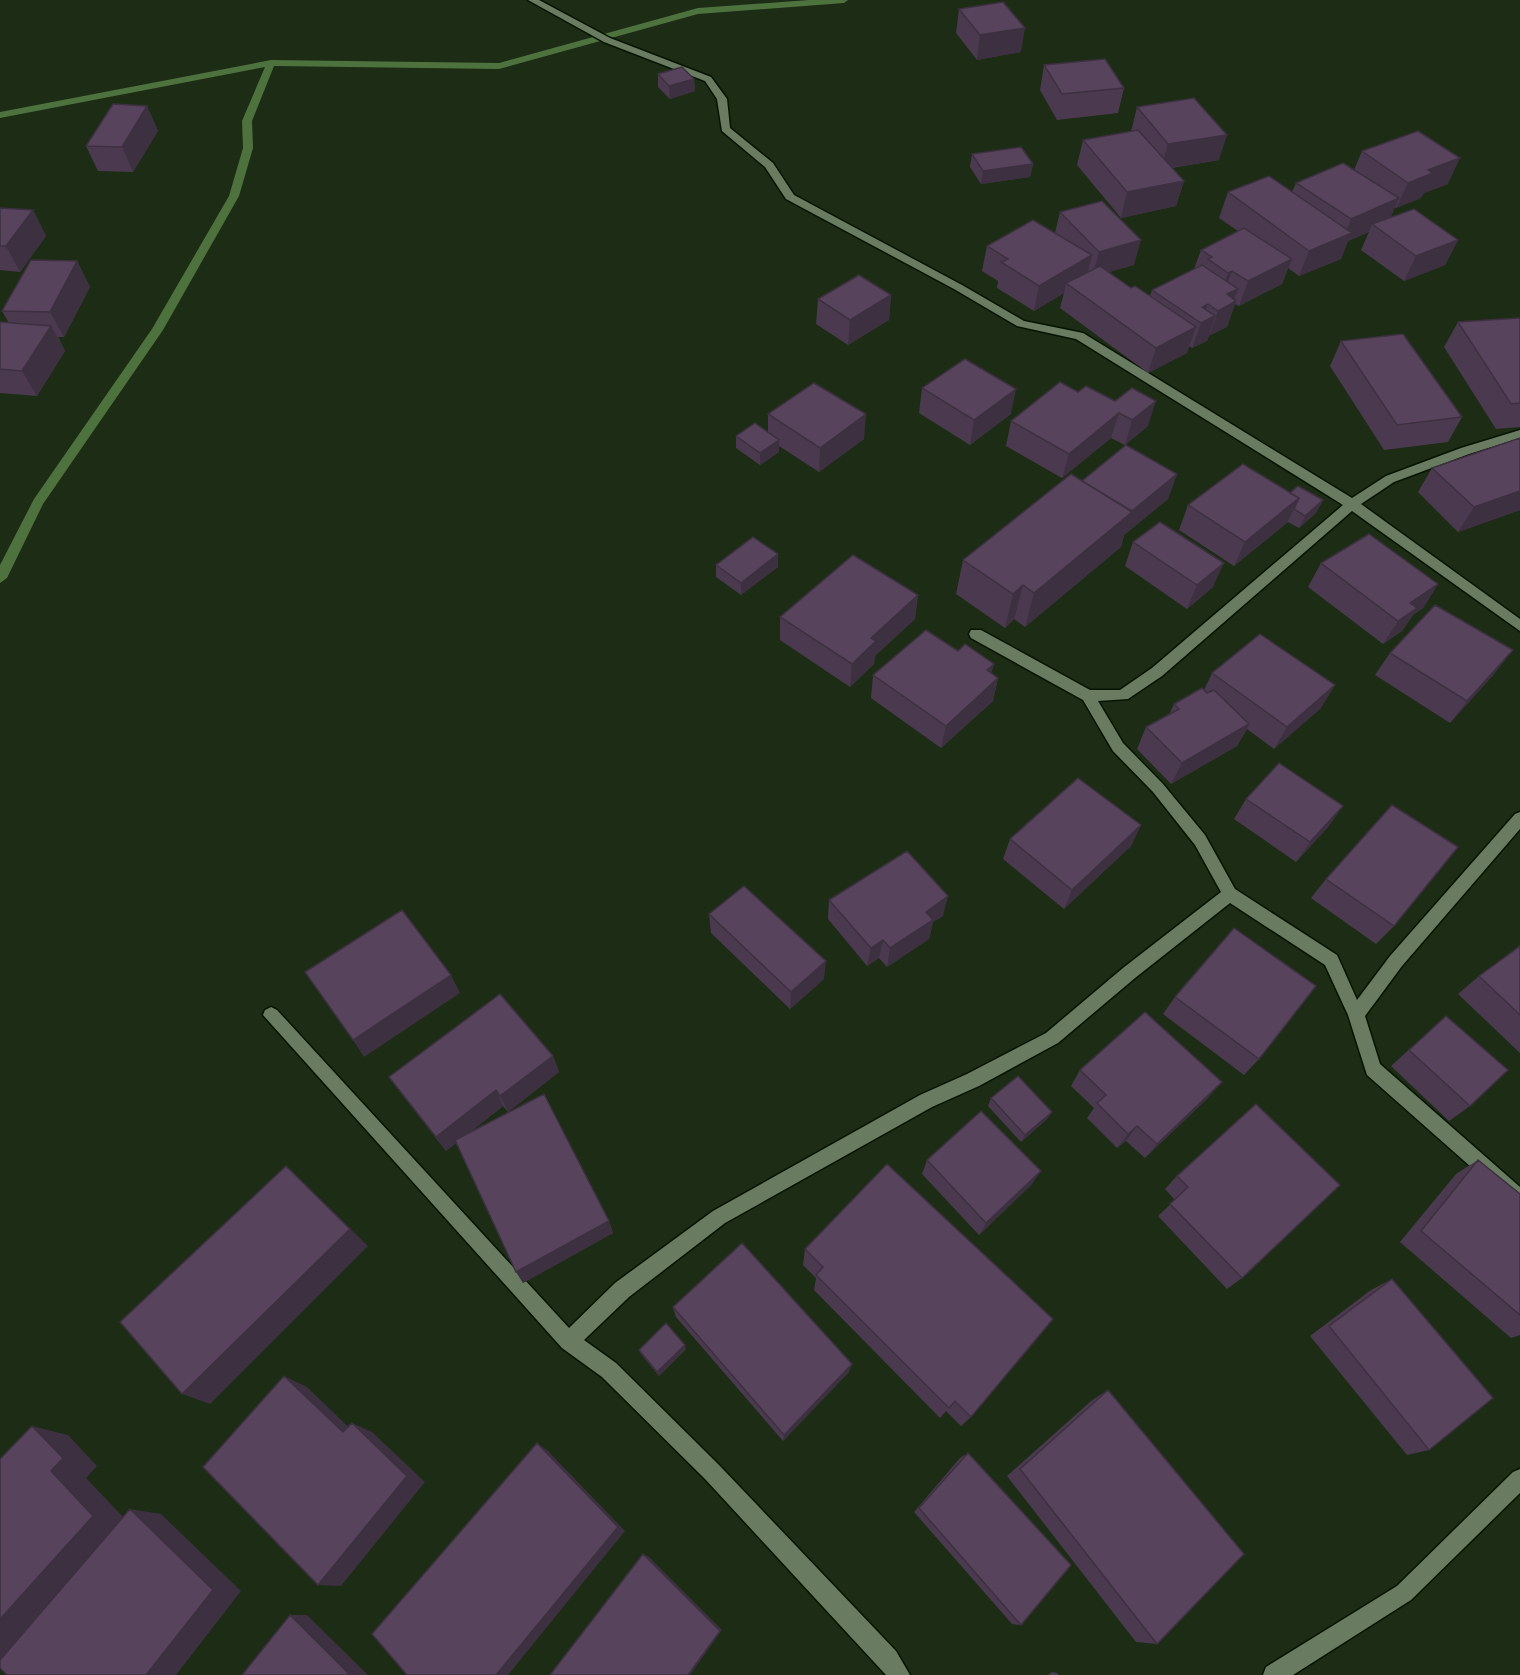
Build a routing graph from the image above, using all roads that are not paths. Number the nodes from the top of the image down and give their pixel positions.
1 (532, 0) edge
2 (1520, 434) edge
3 (1352, 504) junction
4 (1520, 626) edge
5 (976, 634) dead end
6 (1088, 696) junction
7 (1520, 818) edge
8 (1230, 894) junction
9 (271, 1015) dead end
10 (1356, 1015) junction
11 (1520, 1199) edge
12 (569, 1341) junction
13 (1520, 1479) edge
14 (899, 1675) edge
15 (1274, 1675) edge

1 - 3 street
2 - 3 street
3 - 4 street
3 - 6 street
5 - 6 street
6 - 8 street
7 - 10 street
8 - 10 street
8 - 12 street
9 - 12 street
10 - 11 street
12 - 14 street
13 - 15 street

